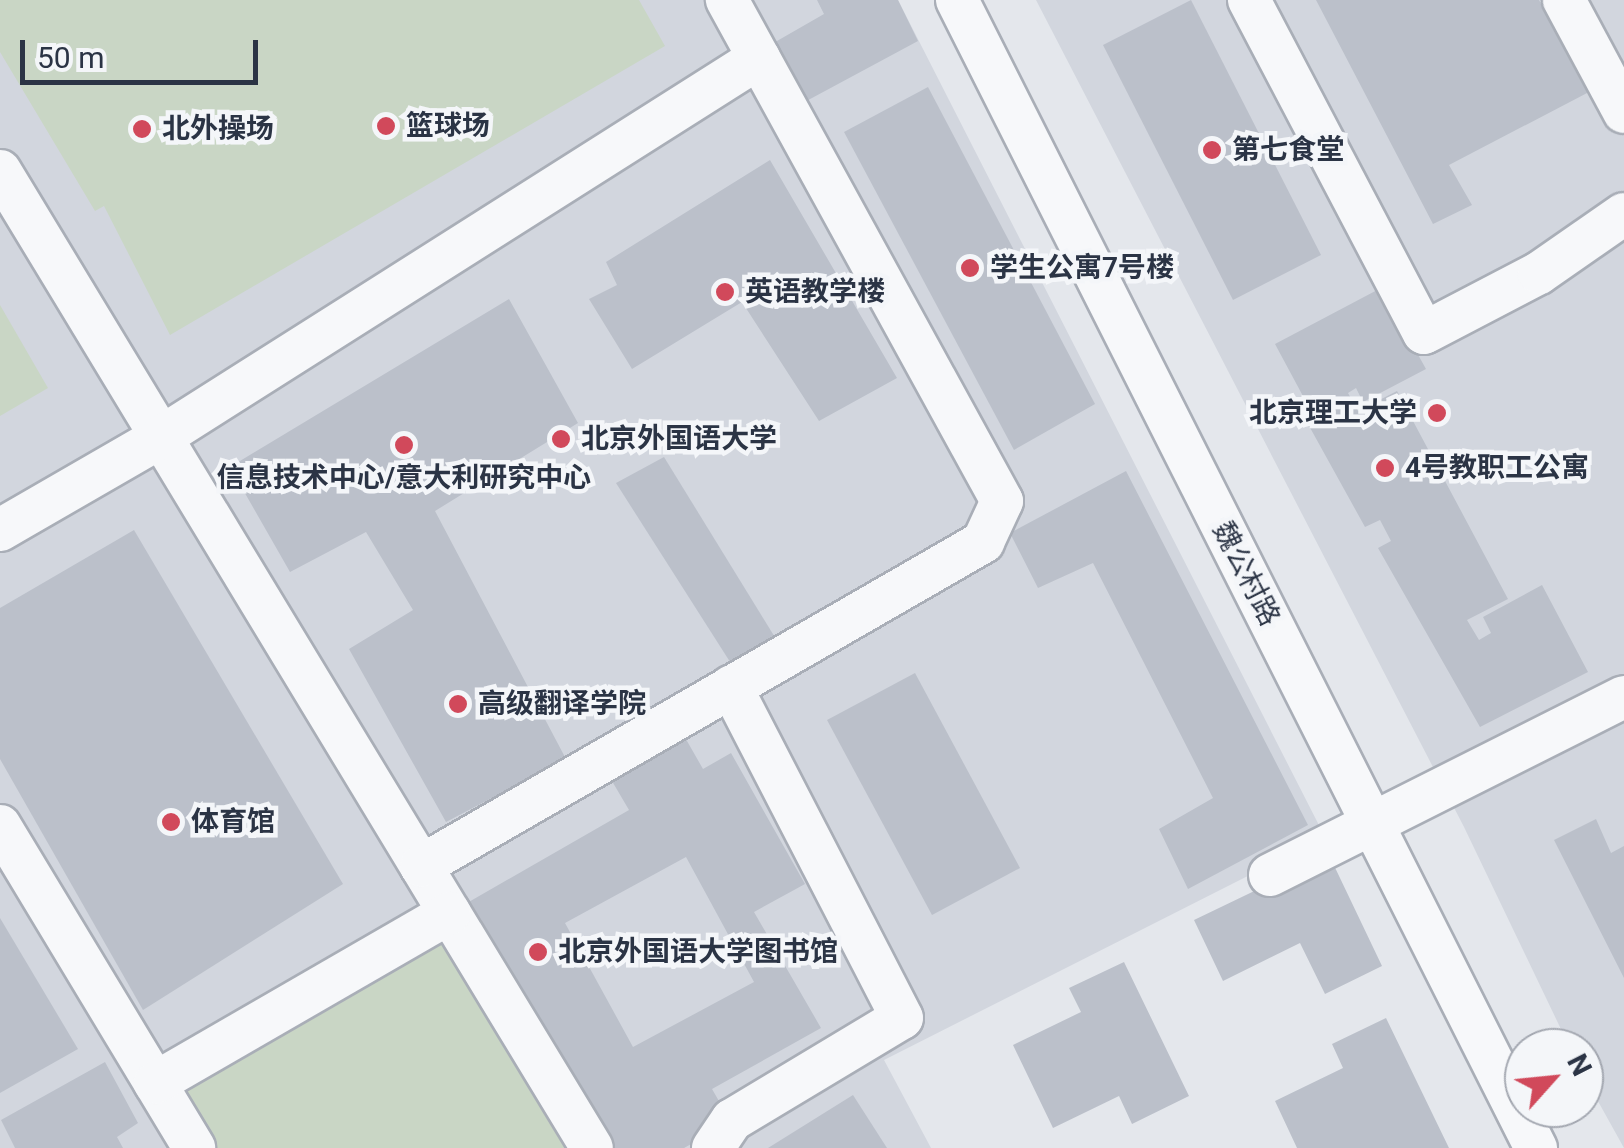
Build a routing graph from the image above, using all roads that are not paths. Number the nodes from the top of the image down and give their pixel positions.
1 (728, 0) edge
2 (957, 0) edge
3 (1249, 0) edge
4 (1564, 0) edge
5 (759, 58) junction
6 (1624, 112) edge
7 (0, 171) edge
8 (1624, 214) edge
9 (161, 437) junction
10 (0, 530) edge
11 (731, 687) junction
12 (1624, 697) edge
13 (0, 826) edge
14 (1374, 827) junction
15 (421, 866) junction
16 (1270, 875) dead end
17 (450, 913) junction
18 (155, 1083) junction
19 (194, 1148) edge
20 (592, 1148) edge
21 (713, 1148) edge
22 (1536, 1148) edge

1 - 5 street
2 - 14 street, 魏公村路
3 - 8 street
4 - 6 street
5 - 9 street
5 - 11 street
7 - 9 street
9 - 10 street
9 - 15 street
11 - 15 street
11 - 21 street
12 - 14 street
13 - 18 street
14 - 16 street
14 - 22 street, 魏公村路
15 - 17 street
17 - 18 street
17 - 20 street
18 - 19 street

